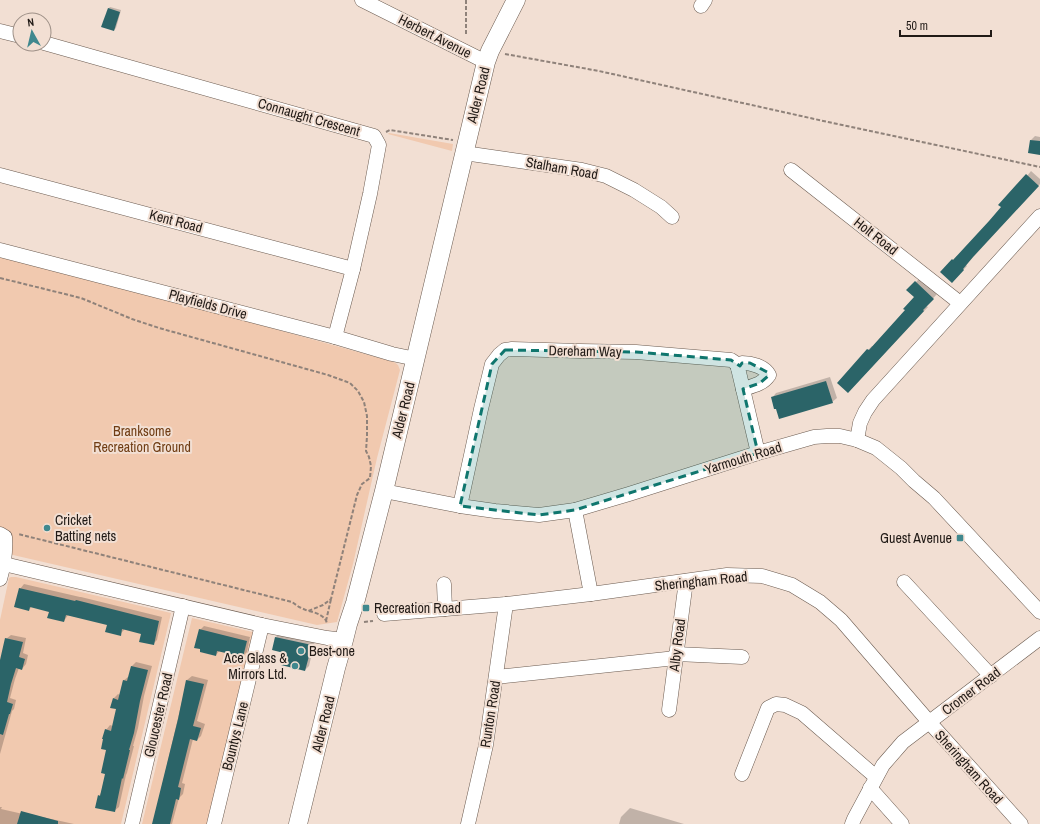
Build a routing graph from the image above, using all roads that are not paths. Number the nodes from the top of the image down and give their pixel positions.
1 (362, 0) edge
2 (516, 0) edge
3 (0, 31) edge
4 (12, 34) edge
5 (52, 45) edge
6 (488, 57) junction
7 (465, 148) junction
8 (792, 170) dead end
9 (0, 175) edge
10 (1040, 216) edge
11 (672, 217) dead end
12 (0, 250) edge
13 (353, 268) junction
14 (960, 303) junction
15 (335, 337) junction
16 (416, 358) junction
17 (738, 368) junction
18 (743, 389) junction
19 (857, 440) junction
20 (758, 453) junction
21 (384, 491) junction
22 (460, 506) junction
23 (575, 510) junction
24 (3, 536) edge
25 (2, 563) edge
26 (0, 579) edge
27 (686, 580) junction
28 (904, 582) dead end
29 (444, 584) dead end
30 (591, 594) junction
31 (506, 604) junction
32 (183, 606) junction
33 (445, 609) junction
34 (1040, 612) edge
35 (384, 614) road end
36 (262, 625) junction
37 (346, 632) junction
38 (1040, 638) edge
39 (676, 656) junction
40 (742, 657) dead end
41 (991, 676) junction
42 (496, 677) junction
43 (669, 710) dead end
44 (930, 723) junction
45 (742, 774) dead end
46 (873, 783) junction
47 (132, 824) edge
48 (214, 824) edge
49 (298, 824) edge
50 (468, 824) edge
51 (852, 824) edge
52 (902, 824) edge
53 (1021, 824) edge

1 - 6 street, Herbert Avenue
2 - 6 main road, Alder Road
3 - 4 street
5 - 13 street, Connaught Crescent
6 - 7 main road, Alder Road
7 - 11 street, Stalham Road
7 - 16 main road, Alder Road
8 - 14 street, Holt Road
9 - 13 street, Kent Road
10 - 14 street
12 - 15 street, Playfields Drive
13 - 15 street, Connaught Crescent
14 - 19 street
15 - 16 street, Playfields Drive
16 - 21 main road, Alder Road
17 - 18 street
17 - 18 street
17 - 22 street, Dereham Way
18 - 20 street
19 - 20 street, Yarmouth Road
19 - 34 street, Yarmouth Road
20 - 23 street, Yarmouth Road
21 - 22 street, Yarmouth Road
21 - 37 main road, Alder Road
22 - 23 street, Yarmouth Road
23 - 30 street
24 - 25 street
25 - 26 street
25 - 32 street
27 - 30 street, Sheringham Road
27 - 39 street, Alby Road
27 - 44 street, Sheringham Road
28 - 41 street
29 - 33 street
30 - 31 street, Sheringham Road
31 - 33 street, Sheringham Road
31 - 42 street, Runton Road
32 - 36 street
32 - 47 street, Gloucester Road
33 - 35 street, Sheringham Road
36 - 37 street
36 - 48 street, Bountys Lane
37 - 49 main road, Alder Road
38 - 41 street, Cromer Road
39 - 40 street
39 - 42 street
39 - 43 street, Alby Road
41 - 44 street, Cromer Road
42 - 50 street, Runton Road
44 - 46 street, Cromer Road
44 - 53 street, Sheringham Road
45 - 46 street
46 - 51 street, Cromer Road
46 - 52 street

